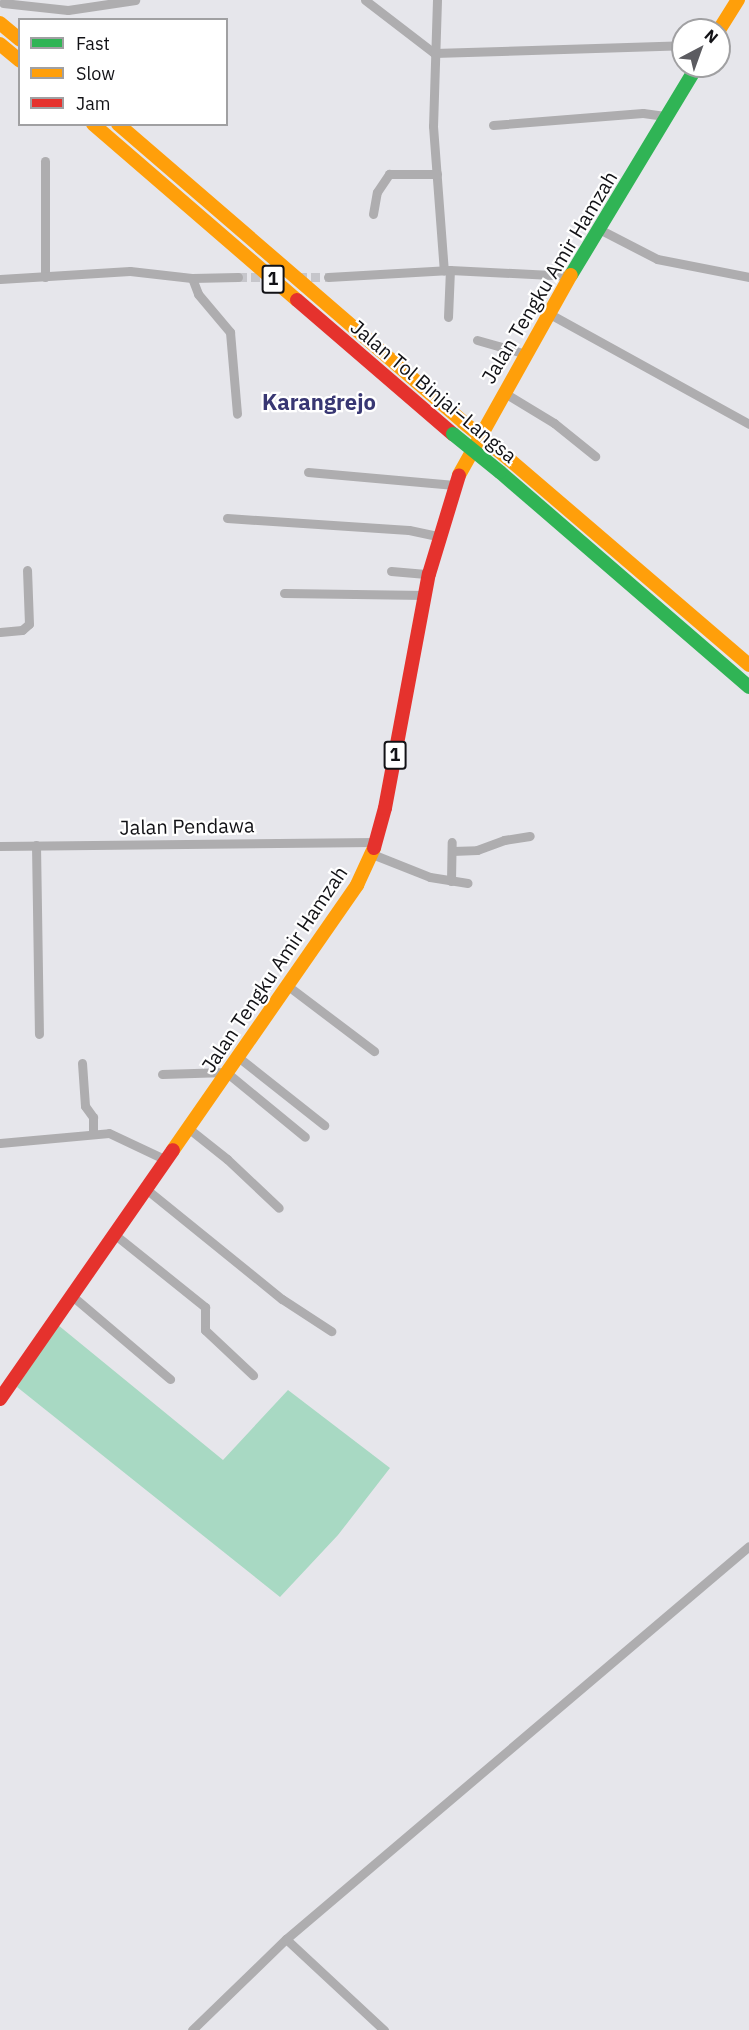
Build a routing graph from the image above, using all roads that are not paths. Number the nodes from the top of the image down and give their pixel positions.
1 (135, 0) edge
2 (365, 0) edge
3 (437, 0) edge
4 (738, 0) edge
5 (3, 3) dead end
6 (727, 18) edge
7 (0, 23) edge
8 (18, 38) edge
9 (0, 44) edge
10 (671, 45) edge
11 (434, 53) junction
12 (18, 59) edge
13 (689, 78) edge
14 (665, 116) junction
15 (493, 125) dead end
16 (95, 126) edge
17 (120, 126) edge
18 (45, 161) dead end
19 (437, 174) junction
20 (373, 214) dead end
21 (599, 229) junction
22 (447, 271) junction
23 (572, 276) junction
24 (45, 277) junction
25 (238, 277) tunnel mouth
26 (328, 277) tunnel mouth
27 (749, 277) edge
28 (192, 278) junction
29 (0, 279) edge
30 (548, 313) junction
31 (448, 317) dead end
32 (477, 340) dead end
33 (526, 354) junction
34 (503, 392) junction
35 (237, 414) dead end
36 (749, 424) edge
37 (595, 456) dead end
38 (308, 472) dead end
39 (454, 485) junction
40 (227, 518) dead end
41 (438, 536) junction
42 (27, 570) dead end
43 (391, 571) dead end
44 (429, 574) junction
45 (284, 593) dead end
46 (425, 595) junction
47 (0, 632) edge
48 (749, 665) edge
49 (749, 687) edge
50 (530, 836) dead end
51 (0, 846) edge
52 (36, 846) junction
53 (374, 848) junction
54 (451, 881) junction
55 (468, 883) dead end
56 (288, 986) junction
57 (39, 1034) dead end
58 (374, 1051) dead end
59 (238, 1057) junction
60 (81, 1063) dead end
61 (226, 1072) junction
62 (162, 1074) dead end
63 (324, 1125) dead end
64 (188, 1128) junction
65 (93, 1132) junction
66 (305, 1137) dead end
67 (0, 1143) edge
68 (166, 1160) junction
69 (146, 1189) junction
70 (279, 1208) dead end
71 (114, 1234) junction
72 (71, 1295) junction
73 (331, 1331) dead end
74 (253, 1375) dead end
75 (170, 1379) dead end
76 (0, 1399) edge
77 (749, 1546) edge
78 (286, 1939) junction
79 (200, 2023) junction
80 (379, 2028) edge
81 (192, 2030) edge
82 (208, 2030) edge

1 - 5 street
2 - 11 street
3 - 11 street
4 - 6 highway
7 - 8 highway
9 - 12 highway
10 - 11 street
11 - 19 street
13 - 14 highway, Jalan Tengku Amir Hamzah / 1
14 - 15 street
14 - 21 highway, Jalan Tengku Amir Hamzah / 1
16 - 49 highway, Jalan Tol Binjai–Langsa / 1, bridge
17 - 48 highway, Jalan Tol Binjai–Langsa / 1, bridge
18 - 24 street
19 - 20 street
19 - 22 street
21 - 23 highway, Jalan Tengku Amir Hamzah / 1
21 - 27 street
22 - 23 street
22 - 26 street
22 - 31 street
23 - 30 highway, Jalan Tengku Amir Hamzah / 1
24 - 28 street
24 - 29 street
25 - 28 street
28 - 35 street
30 - 33 highway, Jalan Tengku Amir Hamzah / 1
30 - 36 street
32 - 33 street
33 - 34 highway, Jalan Tengku Amir Hamzah / 1
34 - 37 street
34 - 39 highway, Jalan Tengku Amir Hamzah / 1
38 - 39 street
39 - 41 highway, Jalan Tengku Amir Hamzah / 1
40 - 41 street
41 - 44 highway, Jalan Tengku Amir Hamzah / 1
42 - 47 street
43 - 44 street
44 - 46 highway, Jalan Tengku Amir Hamzah / 1
45 - 46 street
46 - 53 highway, Jalan Tengku Amir Hamzah / 1
50 - 54 street
51 - 52 street, Jalan Pendawa
52 - 53 street, Jalan Pendawa
52 - 57 street
53 - 54 street
53 - 56 highway, Jalan Tengku Amir Hamzah / 1
54 - 55 street
56 - 58 street
56 - 59 highway, Jalan Tengku Amir Hamzah / 1
59 - 61 highway, Jalan Tengku Amir Hamzah / 1
59 - 63 street
60 - 65 street
61 - 62 street
61 - 64 highway, Jalan Tengku Amir Hamzah / 1
61 - 66 street
64 - 68 highway, Jalan Tengku Amir Hamzah / 1
64 - 70 street
65 - 67 street
65 - 68 street
68 - 69 highway, Jalan Tengku Amir Hamzah / 1
69 - 71 highway, Jalan Tengku Amir Hamzah / 1
69 - 73 street
71 - 72 highway, Jalan Tengku Amir Hamzah / 1
71 - 74 street
72 - 75 street
72 - 76 highway, Jalan Tengku Amir Hamzah / 1
77 - 78 street
78 - 79 street
78 - 80 street
79 - 81 street
79 - 82 street

